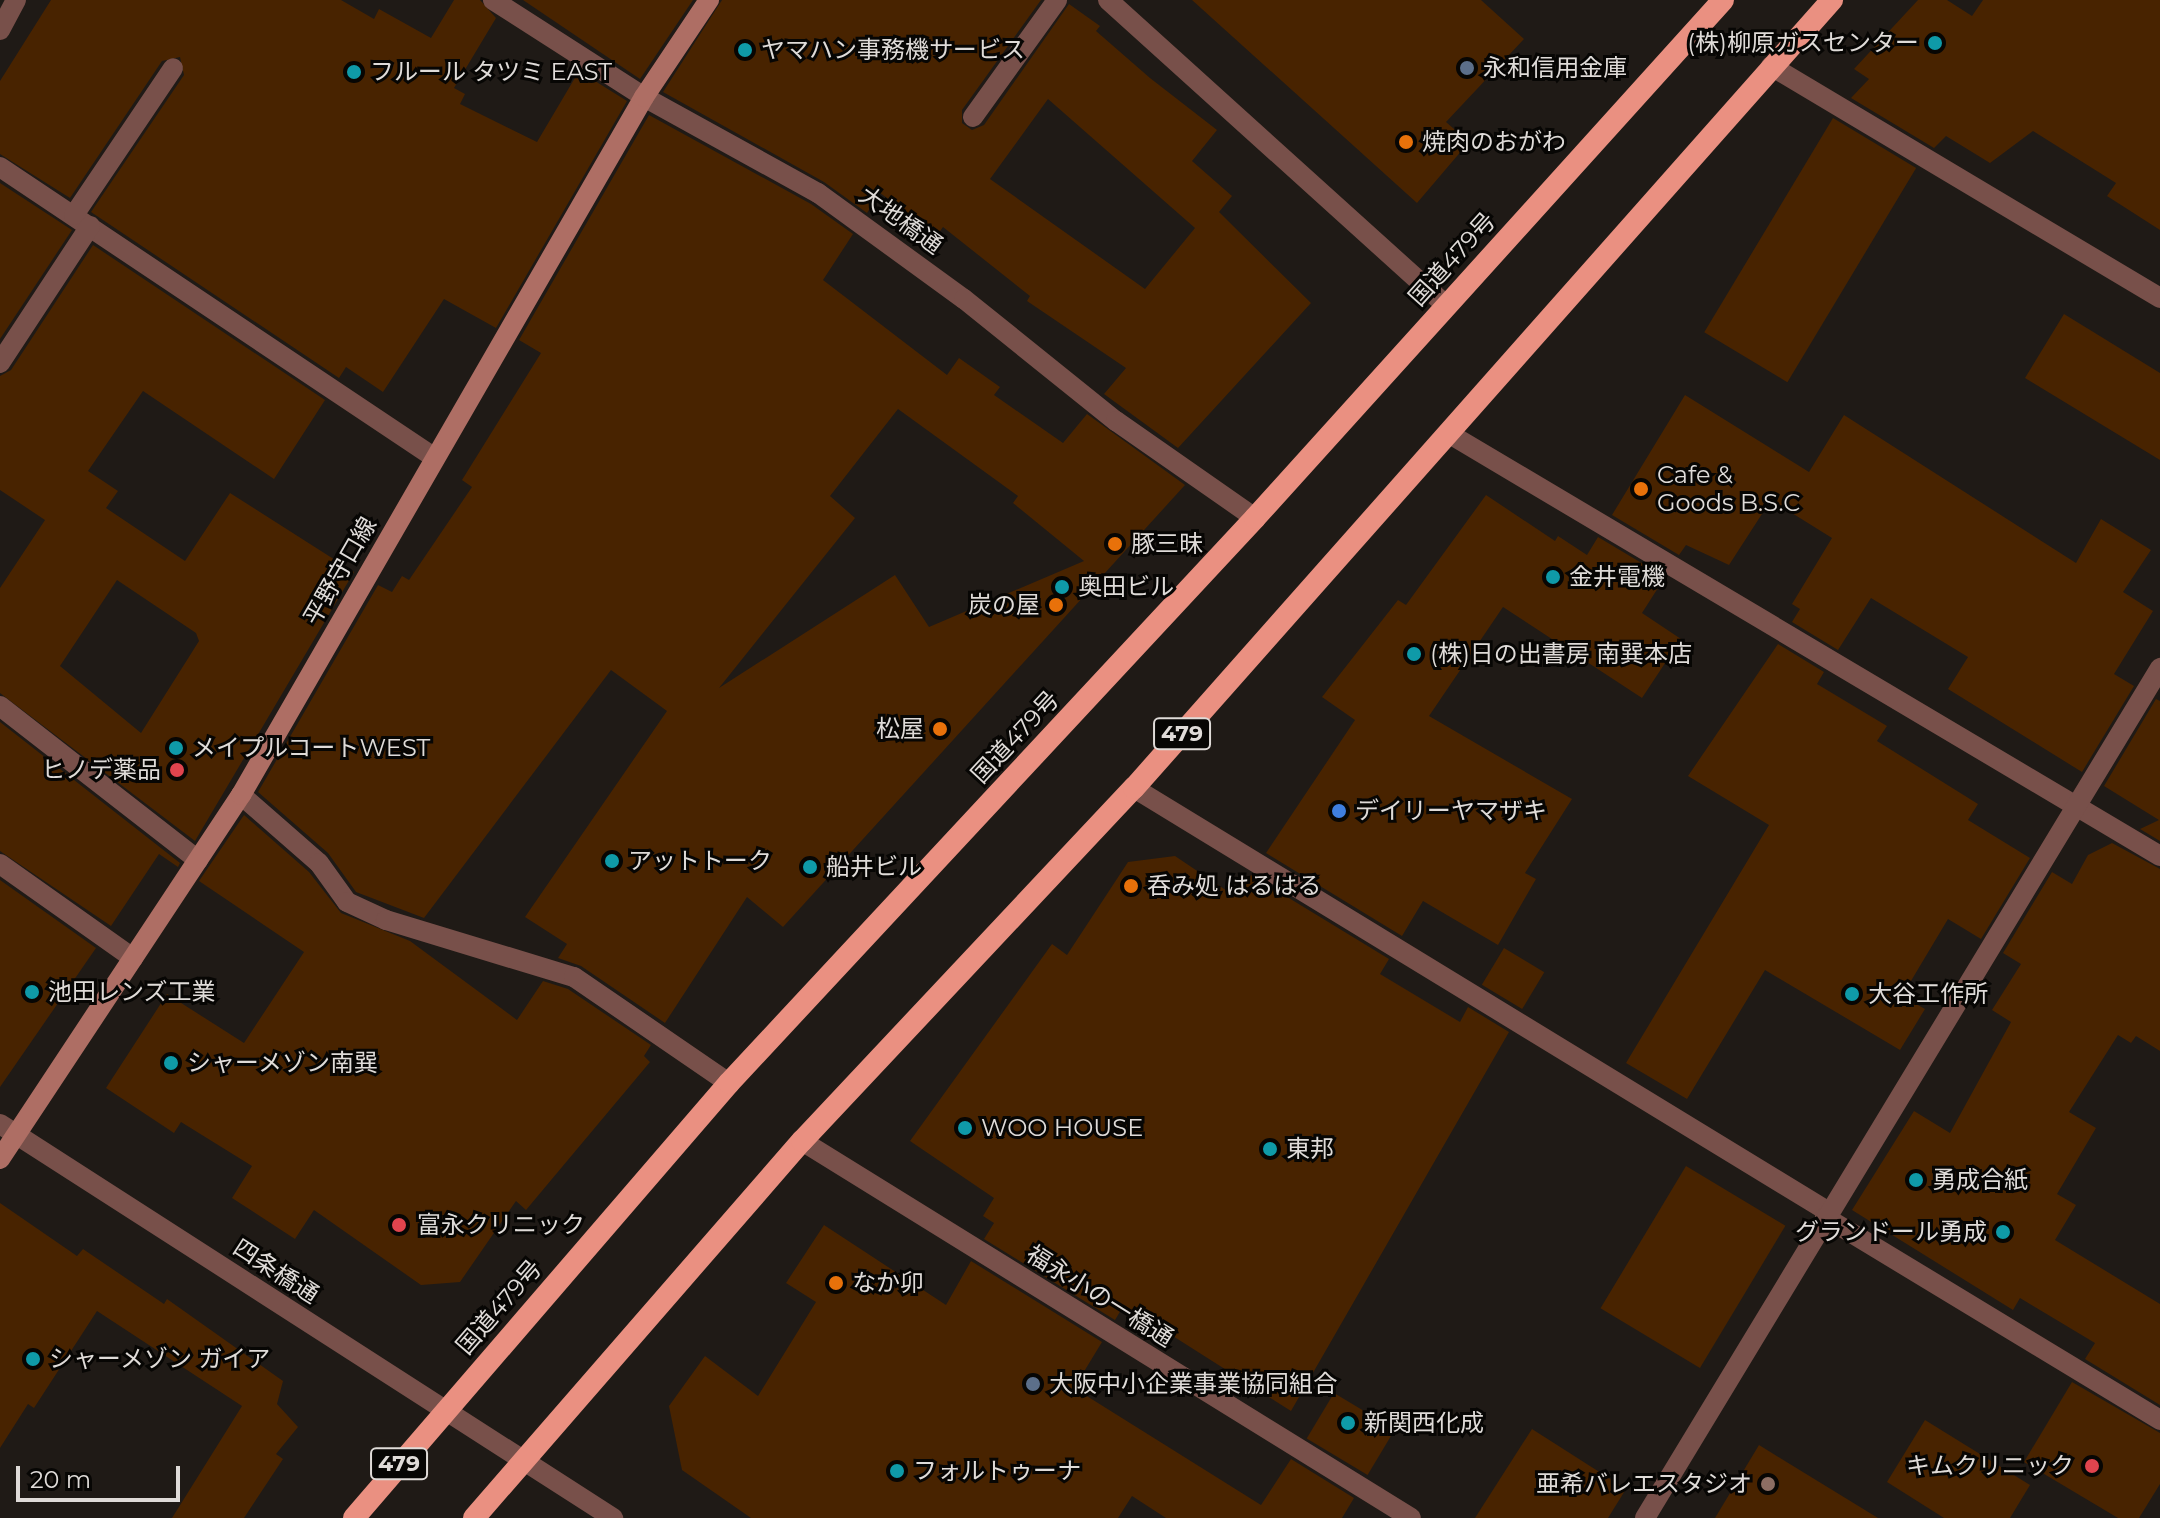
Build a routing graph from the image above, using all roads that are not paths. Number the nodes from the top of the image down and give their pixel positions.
1 (16, 0) edge
2 (493, 0) edge
3 (709, 0) edge
4 (1057, 0) edge
5 (1108, 0) edge
6 (1723, 0) edge
7 (1832, 0) edge
8 (0, 30) edge
9 (1771, 66) junction
10 (173, 68) dead end
11 (644, 97) junction
12 (973, 117) dead end
13 (0, 167) edge
14 (82, 220) junction
15 (2160, 298) edge
16 (1445, 305) junction
17 (0, 363) edge
18 (1448, 433) junction
19 (435, 458) junction
20 (1255, 518) junction
21 (2160, 668) edge
22 (0, 706) edge
23 (1134, 788) junction
24 (241, 795) junction
25 (2075, 803) junction
26 (2160, 856) edge
27 (198, 860) junction
28 (0, 864) edge
29 (133, 958) junction
30 (729, 1083) junction
31 (8, 1129) edge
32 (802, 1141) junction
33 (0, 1159) edge
34 (1827, 1214) junction
35 (444, 1411) junction
36 (2160, 1420) edge
37 (524, 1460) junction
38 (354, 1518) edge
39 (474, 1518) edge
40 (613, 1518) edge
41 (1411, 1518) edge
42 (1645, 1518) edge

1 - 8 street
2 - 11 street, 大地橋通
3 - 11 main road, 平野守口線
4 - 12 street
5 - 16 street
6 - 16 highway, 国道479号 / 479
7 - 9 highway, 479
9 - 15 street
9 - 18 highway, 479
10 - 14 street
11 - 19 main road, 平野守口線
11 - 20 street, 大地橋通
13 - 14 street
14 - 17 street
14 - 19 street
16 - 20 highway, 国道479号 / 479
18 - 23 highway, 479
18 - 25 street
19 - 24 main road, 平野守口線
20 - 30 highway, 国道479号 / 479
21 - 25 street
22 - 27 street
23 - 32 highway, 479
23 - 34 street
24 - 27 main road, 平野守口線
24 - 30 street
25 - 26 street
25 - 34 street
27 - 29 main road, 平野守口線
28 - 29 street
29 - 31 main road, 平野守口線
30 - 35 highway, 国道479号 / 479
31 - 33 main road, 平野守口線
31 - 35 street, 四条橋通
32 - 37 highway, 479
32 - 41 street, 福永小の一橋通
34 - 36 street
34 - 42 street
35 - 37 street, 四条橋通
35 - 38 highway, 国道479号 / 479
37 - 39 highway, 479
37 - 40 street, 四条橋通

